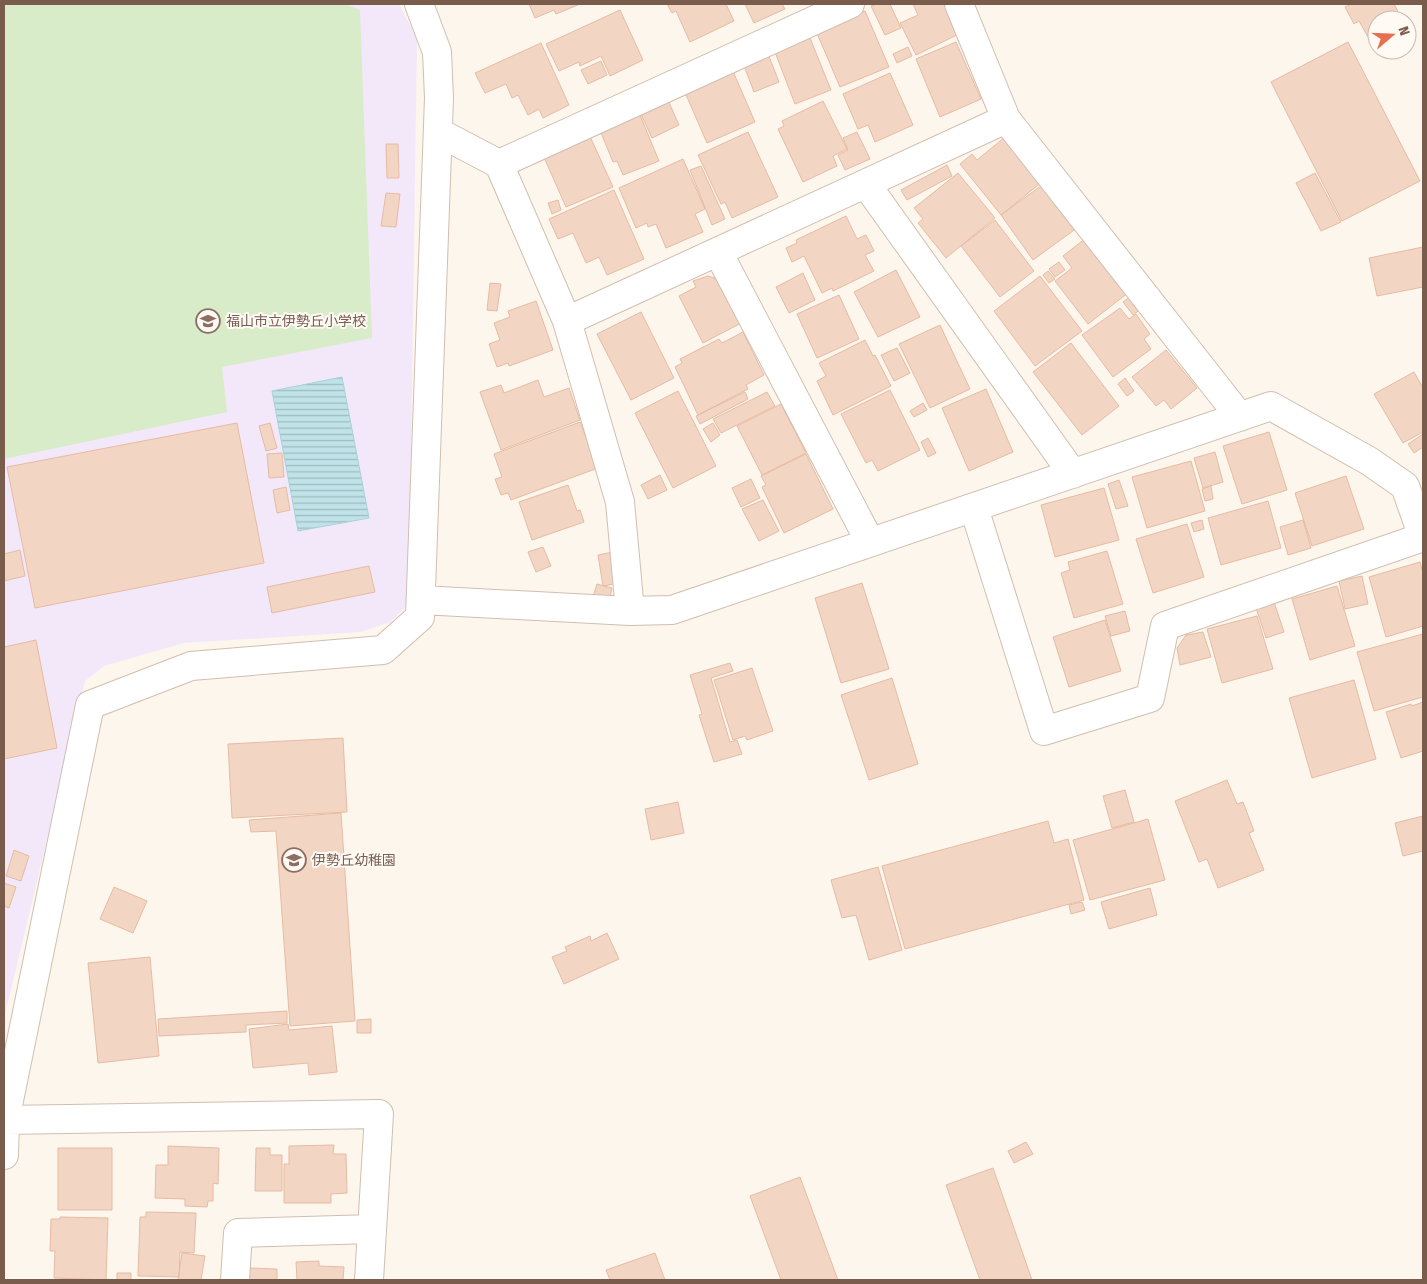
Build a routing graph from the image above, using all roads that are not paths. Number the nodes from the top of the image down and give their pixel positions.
1 (419, 4) edge
2 (850, 4) edge
3 (959, 4) edge
4 (1006, 119) junction
5 (438, 132) junction
6 (499, 164) junction
7 (866, 184) junction
8 (718, 252) junction
9 (567, 321) junction
10 (1240, 417) junction
11 (1073, 474) junction
12 (974, 508) junction
13 (870, 542) junction
14 (421, 600) junction
15 (630, 611) junction
16 (5, 1120) edge
17 (4, 1155) edge
18 (372, 1229) junction
19 (235, 1280) edge
20 (368, 1280) edge

1 - 5 street
2 - 6 street
3 - 4 street
4 - 7 street
4 - 10 street
5 - 6 street
5 - 14 street
6 - 9 street
7 - 8 street
7 - 11 street
8 - 9 street
8 - 13 street
9 - 15 street
10 - 11 street
10 - 12 street
11 - 12 street
12 - 13 street
13 - 15 street
14 - 15 street
14 - 16 street
16 - 17 street
16 - 18 street
18 - 19 street
18 - 20 street

